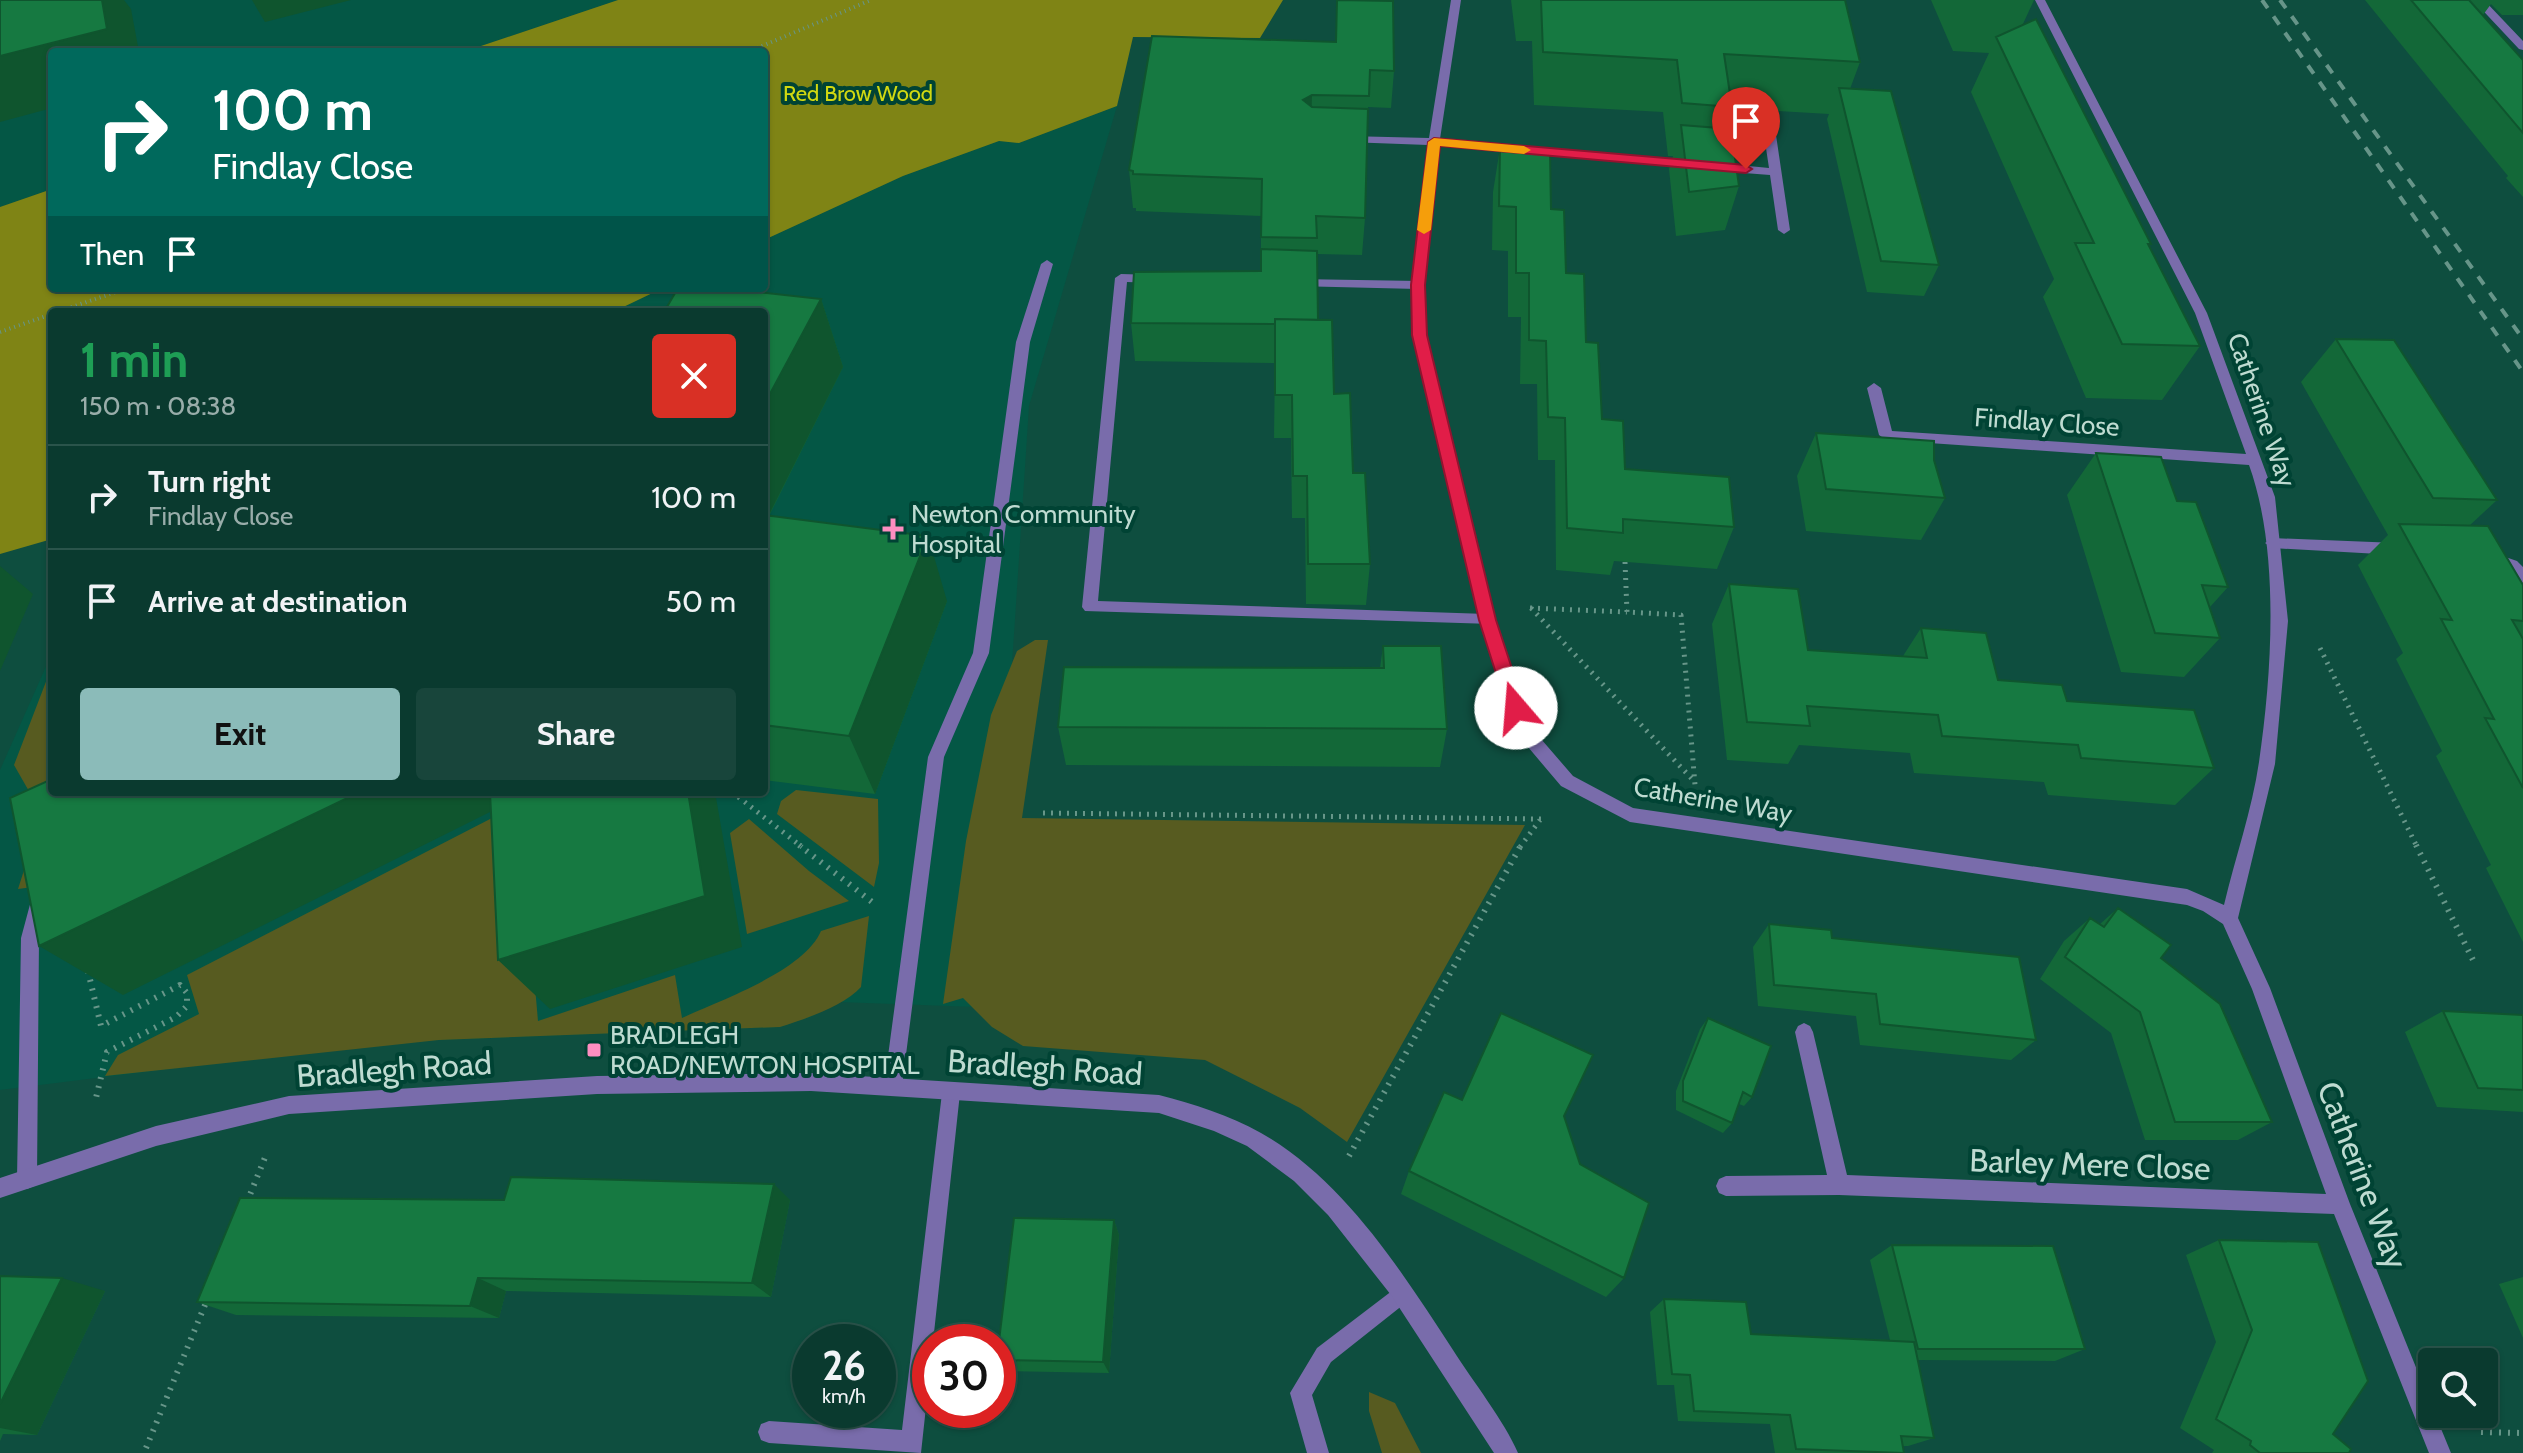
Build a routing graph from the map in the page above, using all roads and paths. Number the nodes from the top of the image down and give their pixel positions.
1 (871, 0) edge
2 (1456, 0) edge
3 (2040, 0) edge
4 (2478, 0) edge
5 (2523, 47) edge
6 (757, 48) edge
7 (1770, 135) dead end
8 (1326, 139) edge
9 (1434, 142) junction
10 (1776, 172) junction
11 (1784, 230) dead end
12 (1047, 264) dead end
13 (1168, 279) edge
14 (1278, 282) edge
15 (1418, 285) junction
16 (116, 292) edge
17 (70, 308) edge
18 (48, 315) edge
19 (0, 332) edge
20 (1874, 388) dead end
21 (2253, 460) junction
22 (2272, 543) junction
23 (2412, 549) edge
24 (2474, 552) edge
25 (1625, 562) edge
26 (2523, 577) edge
27 (1517, 607) dead end
28 (1531, 608) junction
29 (1627, 612) junction
30 (1487, 620) junction
31 (2319, 647) dead end
32 (1694, 781) junction
33 (1695, 789) dead end
34 (737, 796) edge
35 (1551, 809) dead end
36 (1043, 813) dead end
37 (1541, 819) junction
38 (38, 903) edge
39 (882, 910) dead end
40 (2229, 918) junction
41 (2474, 962) dead end
42 (87, 964) edge
43 (1804, 1032) dead end
44 (893, 1086) junction
45 (951, 1093) junction
46 (96, 1098) dead end
47 (269, 1147) dead end
48 (1349, 1156) dead end
49 (27, 1179) junction
50 (1839, 1185) junction
51 (1726, 1186) dead end
52 (0, 1188) edge
53 (246, 1204) edge
54 (2340, 1204) junction
55 (211, 1290) edge
56 (1401, 1294) junction
57 (769, 1432) dead end
58 (2481, 1432) dead end
59 (2523, 1433) edge
60 (911, 1447) edge
61 (146, 1448) dead end
62 (1318, 1453) edge
63 (1507, 1453) edge
64 (2440, 1453) edge

1 - 6 path
2 - 9 street, Catherine Way
3 - 21 street, Catherine Way
4 - 5 street
7 - 10 street
8 - 9 street
9 - 10 street
9 - 15 street, Catherine Way
10 - 11 street
12 - 44 street
13 - 30 street
14 - 15 street
15 - 30 street, Catherine Way
16 - 17 path
18 - 19 path
20 - 21 street, Findlay Close
21 - 22 street, Catherine Way
22 - 23 street
22 - 40 street, Catherine Way
24 - 26 street
25 - 29 path
27 - 28 path
28 - 29 path
28 - 32 path
29 - 32 path
30 - 40 street, Catherine Way
31 - 41 path
32 - 33 path
34 - 39 path
35 - 37 path
36 - 37 path
37 - 48 path
38 - 49 street
40 - 54 street, Catherine Way
42 - 46 path
43 - 50 street
44 - 45 street, Bradlegh Road
44 - 49 street, Bradlegh Road
45 - 56 street, Bradlegh Road
45 - 60 street
47 - 53 path
49 - 52 street, Bradlegh Road
50 - 51 street, Barley Mere Close
50 - 54 street, Barley Mere Close
54 - 64 street, Catherine Way
55 - 61 path
56 - 62 street
56 - 63 street, Bradlegh Road
57 - 60 street
58 - 59 path

